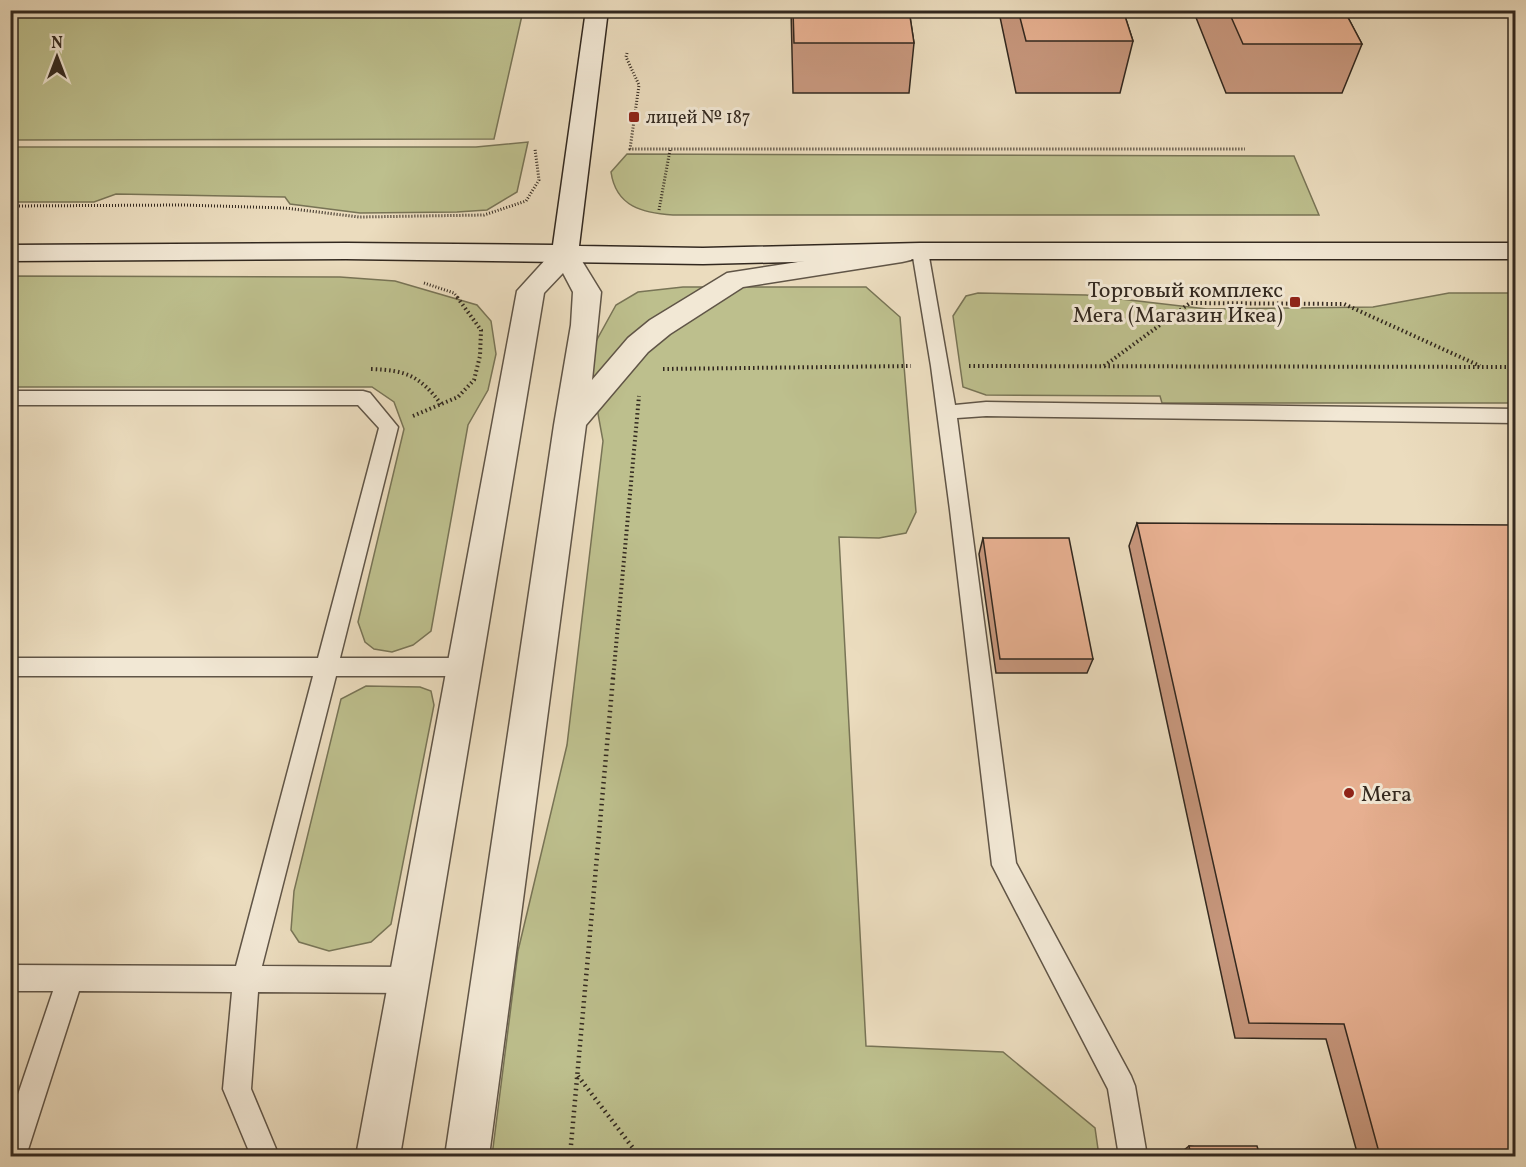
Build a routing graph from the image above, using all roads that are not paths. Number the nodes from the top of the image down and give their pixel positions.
1 (597, 10) edge
2 (920, 251) junction
3 (1515, 251) edge
4 (10, 253) edge
5 (566, 254) junction
6 (10, 398) edge
7 (947, 412) junction
8 (1515, 416) edge
9 (569, 424) junction
10 (10, 667) edge
11 (327, 667) junction
12 (463, 667) junction
13 (10, 978) edge
14 (70, 979) junction
15 (246, 980) junction
16 (407, 980) junction
17 (12, 1156) edge
18 (265, 1156) edge
19 (378, 1156) edge
20 (468, 1156) edge
21 (1132, 1156) edge

1 - 5 street
2 - 3 street
2 - 5 street
2 - 7 lane
2 - 9 street
4 - 5 street
5 - 9 street
5 - 12 street
6 - 11 lane
7 - 8 lane
7 - 21 lane
9 - 20 street
10 - 11 lane
11 - 12 lane
11 - 15 lane
12 - 16 street
13 - 14 lane
14 - 15 lane
14 - 17 lane
15 - 16 lane
15 - 18 lane
16 - 19 street

